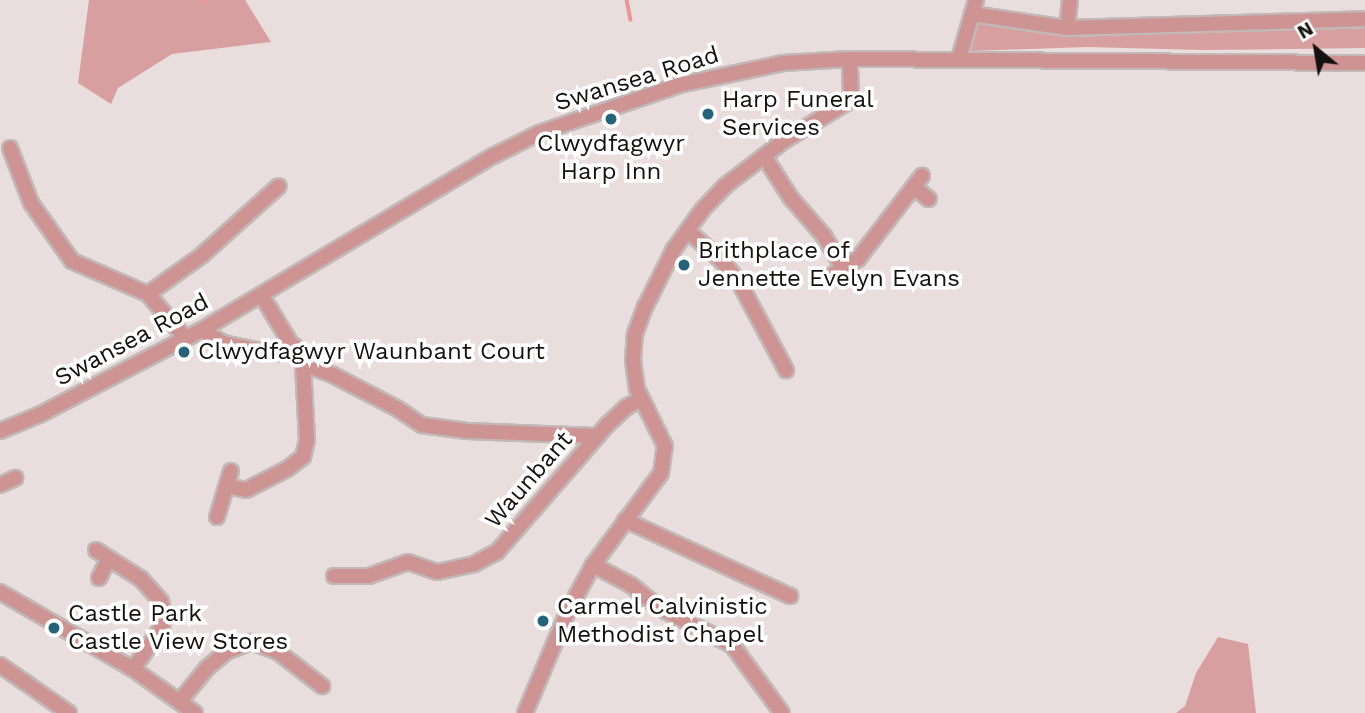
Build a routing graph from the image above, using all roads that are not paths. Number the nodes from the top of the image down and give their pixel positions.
1 (1070, 0) edge
2 (974, 7) edge
3 (1365, 19) edge
4 (1067, 28) junction
5 (850, 59) junction
6 (960, 59) junction
7 (1365, 63) edge
8 (10, 148) dead end
9 (764, 156) junction
10 (279, 186) dead end
11 (929, 199) dead end
12 (688, 231) junction
13 (843, 268) junction
14 (827, 279) dead end
15 (148, 294) junction
16 (262, 296) junction
17 (202, 330) junction
18 (185, 338) junction
19 (294, 346) junction
20 (303, 364) junction
21 (786, 370) dead end
22 (642, 399) junction
23 (0, 431) edge
24 (597, 436) junction
25 (232, 471) dead end
26 (15, 478) dead end
27 (0, 485) edge
28 (227, 486) junction
29 (217, 517) dead end
30 (625, 520) junction
31 (593, 565) junction
32 (334, 576) dead end
33 (99, 578) dead end
34 (0, 592) edge
35 (790, 596) dead end
36 (1, 668) edge
37 (133, 669) junction
38 (322, 686) dead end
39 (180, 701) junction
40 (69, 713) edge
41 (195, 713) edge
42 (525, 713) edge
43 (782, 713) edge

1 - 4 street
2 - 4 street
2 - 6 street
3 - 4 street
5 - 6 street, Swansea Road
5 - 9 street
5 - 16 street, Swansea Road
6 - 7 street, Swansea Road
8 - 15 street
9 - 12 street
9 - 13 street
10 - 15 street
11 - 13 street
12 - 21 street
12 - 22 street
13 - 14 street
15 - 18 street
16 - 17 street, Swansea Road
16 - 19 street
17 - 18 street, Swansea Road
17 - 19 street
18 - 23 street, Swansea Road
19 - 20 street
20 - 24 street, Waunbant
20 - 28 street
22 - 24 street, Waunbant
22 - 30 street
24 - 32 street, Waunbant
25 - 28 street
26 - 27 street
28 - 29 street
30 - 31 street
30 - 35 street
31 - 42 street
31 - 43 street
33 - 37 street
34 - 37 street
36 - 40 street
37 - 39 street
38 - 39 street
39 - 41 street

